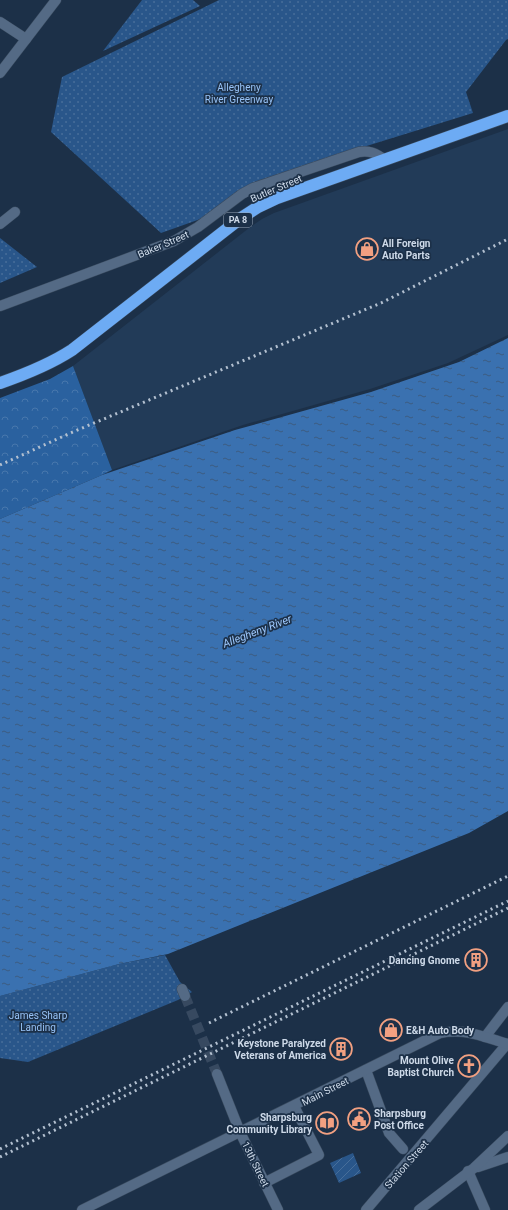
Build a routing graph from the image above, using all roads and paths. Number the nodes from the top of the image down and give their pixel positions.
1 (56, 0) edge
2 (0, 22) edge
3 (26, 39) junction
4 (0, 73) edge
5 (508, 116) edge
6 (385, 160) junction
7 (0, 219) edge
8 (0, 224) edge
9 (0, 306) edge
10 (0, 383) edge
11 (508, 1008) edge
12 (485, 1037) junction
13 (508, 1044) edge
14 (366, 1070) junction
15 (217, 1074) tunnel mouth
16 (294, 1106) junction
17 (240, 1132) junction
18 (508, 1136) edge
19 (403, 1149) dead end
20 (508, 1157) edge
21 (471, 1170) junction
22 (264, 1183) junction
23 (82, 1210) edge
24 (278, 1210) edge
25 (366, 1210) edge
26 (419, 1210) edge
27 (485, 1210) edge

1 - 3 street
2 - 3 street
3 - 4 street
5 - 6 highway, Butler Street / PA 8
6 - 9 street, Baker Street
6 - 10 highway, Butler Street / PA 8
7 - 8 street
11 - 12 street
12 - 13 street, Main Street
12 - 14 street, Main Street
13 - 25 street, Station Street
14 - 16 street, Main Street
14 - 19 street
15 - 17 street, 13th Street
16 - 17 street, Main Street
16 - 22 street
17 - 22 street, 13th Street
17 - 23 street, Main Street
18 - 21 street
20 - 21 street
21 - 26 street
21 - 27 street
22 - 24 street, 13th Street

